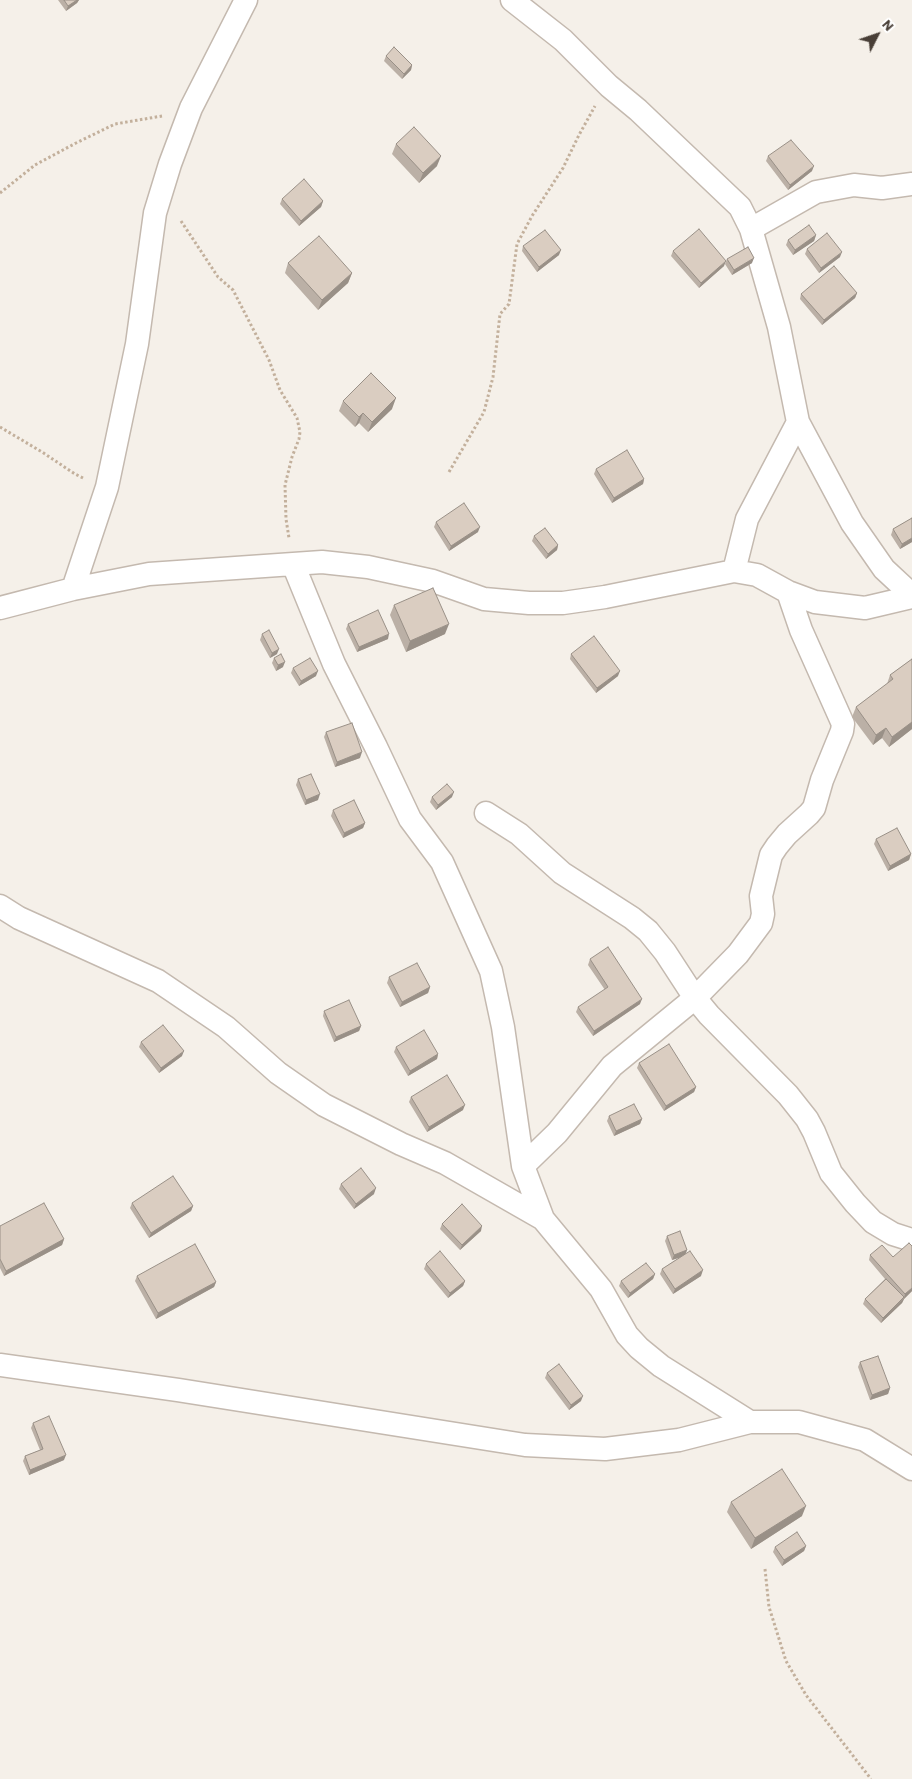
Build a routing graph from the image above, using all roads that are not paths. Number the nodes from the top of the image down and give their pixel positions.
1 (246, 0) edge
2 (512, 0) edge
3 (912, 184) edge
4 (751, 229) junction
5 (798, 422) junction
6 (293, 564) junction
7 (734, 570) junction
8 (73, 588) junction
9 (788, 592) junction
10 (912, 596) edge
11 (0, 608) edge
12 (486, 813) dead end
13 (0, 906) edge
14 (695, 998) junction
15 (523, 1166) junction
16 (544, 1219) junction
17 (912, 1240) edge
18 (0, 1365) edge
19 (750, 1422) junction
20 (912, 1469) edge

1 - 8 street
2 - 4 street
3 - 4 street
4 - 5 street
5 - 7 street
5 - 10 street
6 - 7 street
6 - 8 street
6 - 15 street
7 - 9 street
8 - 11 street
9 - 10 street
9 - 14 street
12 - 14 street
13 - 16 street
14 - 15 street
14 - 17 street
15 - 16 street
16 - 19 street
18 - 19 street
19 - 20 street

